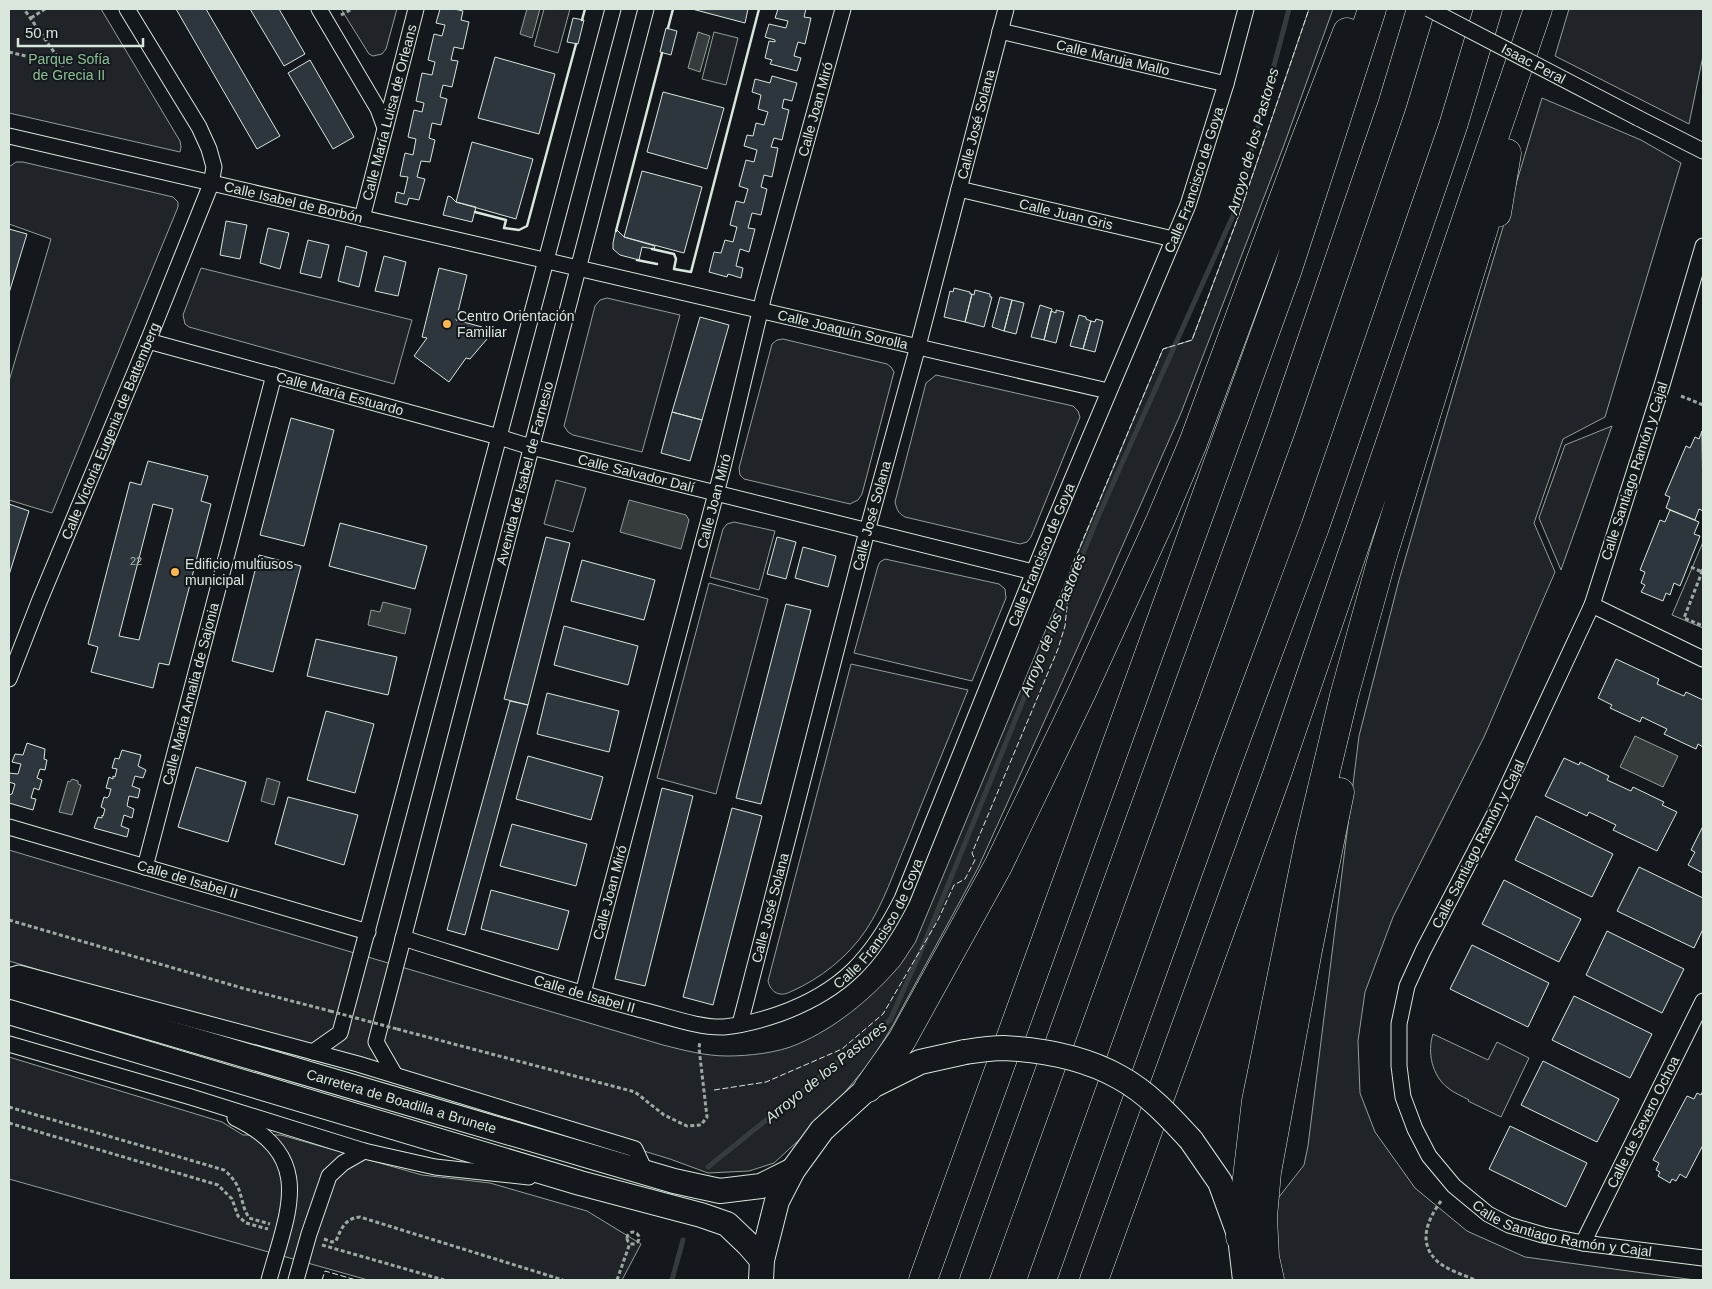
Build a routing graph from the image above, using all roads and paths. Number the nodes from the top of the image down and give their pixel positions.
1 (24, 9) edge
2 (45, 9) edge
3 (127, 9) edge
4 (319, 9) edge
5 (352, 9) edge
6 (416, 9) edge
7 (613, 9) edge
8 (646, 9) edge
9 (842, 9) edge
10 (1006, 9) edge
11 (1246, 9) edge
12 (1355, 9) edge
13 (1372, 9) edge
14 (1421, 9) edge
15 (1428, 9) edge
16 (1488, 9) edge
17 (1539, 9) edge
18 (341, 15) dead end
19 (31, 18) junction
20 (1000, 31) junction
21 (9, 52) edge
22 (1226, 84) junction
23 (385, 128) junction
24 (9, 136) edge
25 (1703, 151) edge
26 (1507, 153) junction
27 (211, 184) junction
28 (959, 189) junction
29 (362, 218) junction
30 (1173, 239) junction
31 (1703, 246) edge
32 (545, 261) junction
33 (578, 268) junction
34 (761, 310) junction
35 (148, 341) junction
36 (918, 346) junction
37 (274, 375) junction
38 (1108, 391) junction
39 (1681, 396) dead end
40 (1703, 405) edge
41 (500, 436) junction
42 (531, 447) junction
43 (715, 493) junction
44 (867, 531) junction
45 (1691, 567) dead end
46 (1703, 571) edge
47 (1033, 572) junction
48 (1592, 605) junction
49 (1703, 626) edge
50 (1703, 659) edge
51 (9, 679) edge
52 (9, 827) edge
53 (145, 867) junction
54 (9, 920) edge
55 (368, 932) junction
56 (403, 938) junction
57 (9, 976) edge
58 (9, 986) edge
59 (583, 993) junction
60 (1703, 1001) edge
61 (9, 1012) edge
62 (740, 1024) junction
63 (9, 1044) edge
64 (313, 1052) junction
65 (700, 1053) dead end
66 (396, 1075) junction
67 (868, 1088) junction
68 (191, 1097) junction
69 (9, 1123) edge
70 (364, 1151) junction
71 (793, 1170) junction
72 (646, 1173) junction
73 (580, 1182) junction
74 (1441, 1201) dead end
75 (282, 1233) junction
76 (1240, 1237) junction
77 (307, 1240) junction
78 (630, 1244) dead end
79 (1583, 1244) junction
80 (1703, 1258) edge
81 (762, 1270) edge
82 (269, 1280) edge
83 (296, 1280) edge
84 (444, 1280) edge
85 (618, 1280) edge
86 (923, 1280) edge
87 (974, 1280) edge
88 (1042, 1280) edge
89 (1094, 1280) edge
90 (1245, 1280) edge
91 (1270, 1280) edge
92 (1475, 1280) edge

1 - 19 path
2 - 19 path
3 - 27 street, Calle Victoria Eugenia de Battemberg
4 - 23 street
5 - 18 path
6 - 23 street, Calle María Luisa de Orleans
7 - 32 street
8 - 33 street, Avenida de Isabel de Farnesio
9 - 34 street, Calle Joan Miró
10 - 20 street, Calle José Solana
11 - 22 street, Calle Francisco de Goya
12 - 67 highway
13 - 86 highway
14 - 87 highway
15 - 25 street, Isaac Peral, bridge
16 - 88 highway
17 - 26 highway
17 - 89 highway
19 - 21 path
20 - 22 street, Calle Maruja Mallo
20 - 28 street, Calle José Solana
22 - 30 street, Calle Francisco de Goya
23 - 29 street, Calle María Luisa de Orleans
24 - 27 street, Calle Isabel de Borbón
26 - 76 highway
26 - 91 highway
27 - 29 street, Calle Isabel de Borbón
27 - 35 street, Calle Victoria Eugenia de Battemberg
28 - 30 street, Calle Juan Gris
28 - 36 street, Calle José Solana
29 - 32 street, Calle Isabel de Borbón
30 - 38 street, Calle Francisco de Goya
31 - 48 street, Calle Santiago Ramón y Cajal
32 - 33 street, Calle Isabel de Borbón
32 - 41 street
33 - 34 street, Calle Joaquín Sorolla
33 - 42 street, Avenida de Isabel de Farnesio
34 - 36 street, Calle Joaquín Sorolla
34 - 43 street, Calle Joan Miró
35 - 37 street, Calle María Estuardo
35 - 51 street, Calle Victoria Eugenia de Battemberg
36 - 38 street, Calle Joaquín Sorolla
36 - 44 street, Calle José Solana
37 - 41 street, Calle María Estuardo
37 - 53 street, Calle María Amalia de Sajonia
38 - 47 street, Calle Francisco de Goya
39 - 40 path
41 - 42 street, Calle María Estuardo
41 - 55 street
42 - 43 street, Calle Salvador Dalí
42 - 56 street, Avenida de Isabel de Farnesio
43 - 44 street, Calle Salvador Dalí
43 - 59 street, Calle Joan Miró
44 - 47 street, Calle Salvador Dalí
44 - 62 street, Calle José Solana
45 - 46 path
46 - 49 path
47 - 62 street, Calle Francisco de Goya
48 - 50 street
48 - 79 street, Calle Santiago Ramón y Cajal
52 - 53 street, Calle de Isabel II
53 - 55 street, Calle de Isabel II
54 - 65 path, bridge
55 - 64 street
56 - 59 street, Calle de Isabel II
56 - 66 street, Avenida de Isabel de Farnesio
57 - 64 street
58 - 72 main road, Carretera de Boadilla a Brunete
59 - 62 street, Calle de Isabel II
60 - 79 street, Calle de Severo Ochoa
61 - 73 main road, Carretera de Boadilla a Brunete
63 - 68 street
64 - 66 street
66 - 72 street
67 - 71 main road
67 - 76 main road, bridge
68 - 70 street
68 - 75 street
69 - 75 path
70 - 73 street
70 - 77 street
71 - 72 main road, Carretera de Boadilla a Brunete
71 - 81 main road
73 - 81 main road, Carretera de Boadilla a Brunete
74 - 92 path
75 - 82 street
76 - 90 main road
77 - 83 street
77 - 84 path
78 - 85 path
79 - 80 street, Calle Santiago Ramón y Cajal

